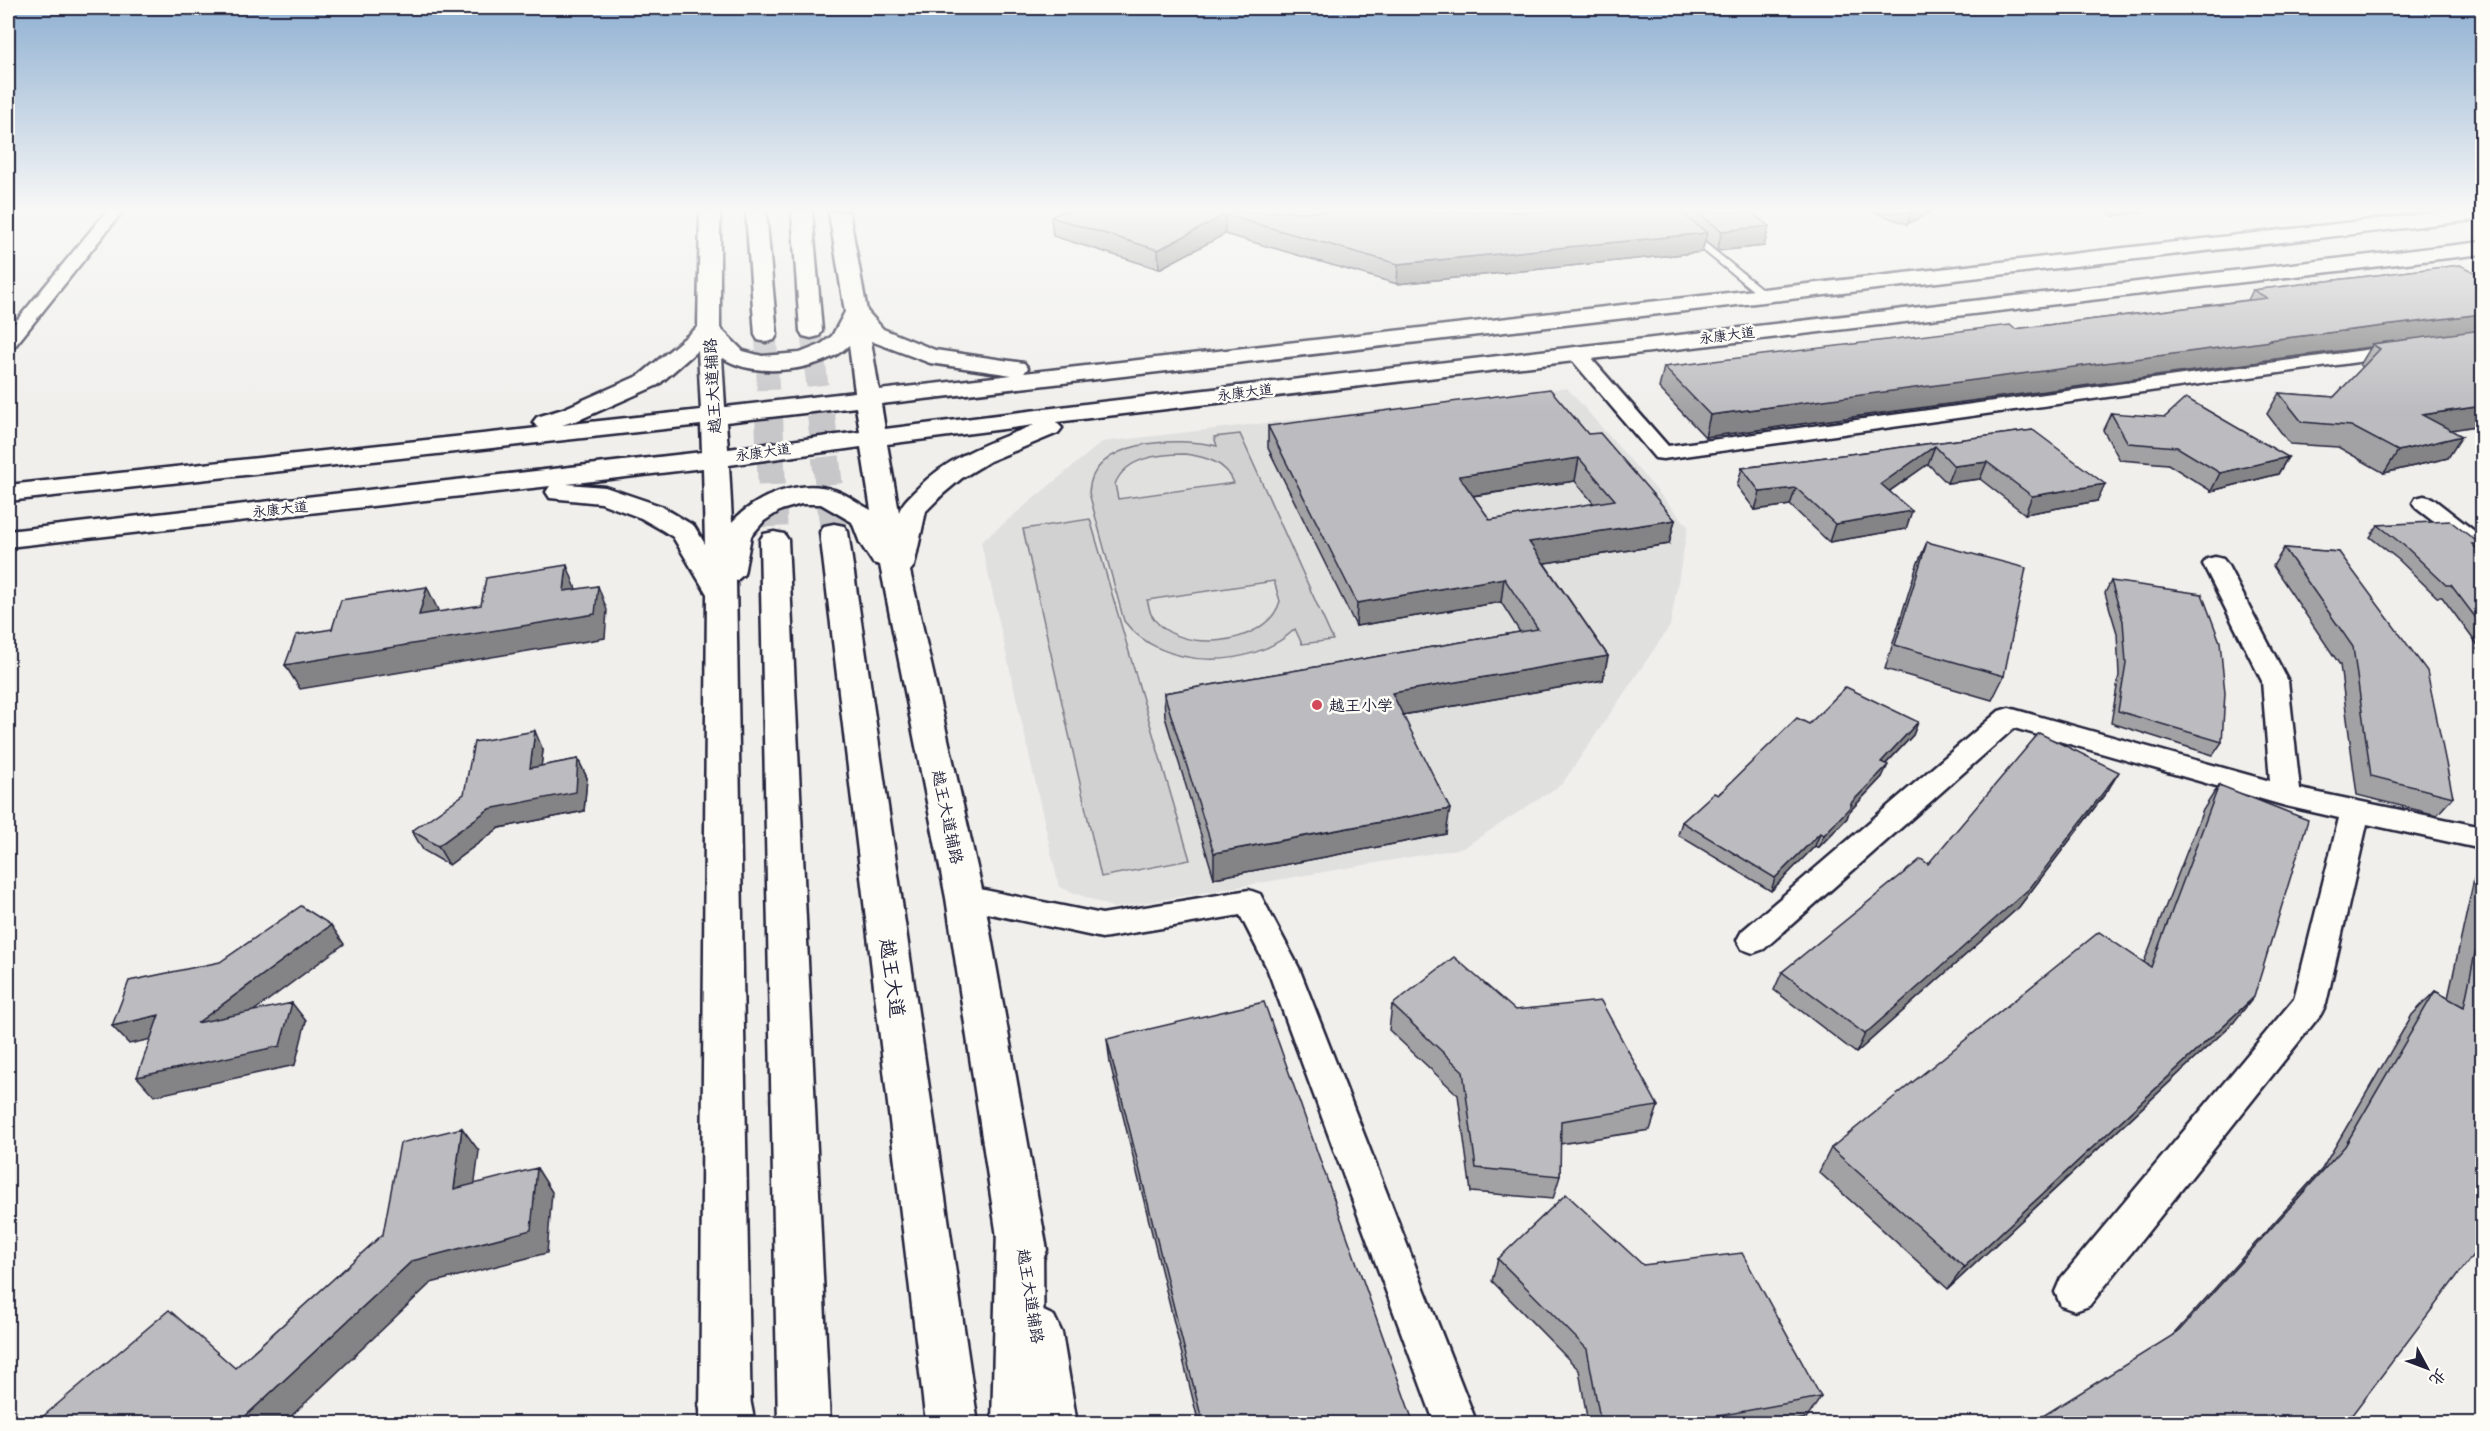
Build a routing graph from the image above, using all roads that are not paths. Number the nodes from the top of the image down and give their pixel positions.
1 (60, 279) edge
2 (709, 279) edge
3 (761, 279) edge
4 (807, 279) edge
5 (850, 279) edge
6 (1743, 279) edge
7 (1914, 279) edge
8 (2232, 279) edge
9 (1764, 296) junction
10 (856, 312) junction
11 (709, 329) junction
12 (811, 331) tunnel mouth
13 (766, 335) tunnel mouth
14 (8, 342) edge
15 (2423, 348) edge
16 (1576, 353) junction
17 (1085, 374) junction
18 (868, 398) junction
19 (1101, 409) junction
20 (713, 416) junction
21 (873, 437) junction
22 (472, 443) junction
23 (715, 458) junction
24 (465, 488) junction
25 (8, 493) edge
26 (2424, 503) dead end
27 (834, 532) tunnel mouth
28 (8, 539) edge
29 (774, 540) tunnel mouth
30 (2482, 548) edge
31 (2215, 564) dead end
32 (896, 576) junction
33 (722, 594) junction
34 (2286, 796) junction
35 (2355, 811) junction
36 (2482, 838) edge
37 (965, 898) junction
38 (1753, 940) dead end
39 (1020, 1227) junction
40 (2074, 1292) dead end
41 (726, 1417) edge
42 (804, 1424) edge
43 (952, 1424) edge
44 (1018, 1424) edge
45 (1051, 1424) edge
46 (1456, 1424) edge

1 - 14 street
2 - 11 main road, 越王大道辅路
3 - 13 main road
4 - 12 main road
5 - 10 main road, 越王大道辅路
6 - 9 lane
7 - 9 main road
8 - 16 main road, 永康大道
9 - 17 main road
10 - 11 main road
10 - 17 main road
10 - 18 main road, 越王大道辅路
11 - 20 main road, 越王大道辅路
11 - 22 main road
15 - 16 street
16 - 19 main road, 永康大道
17 - 18 main road
18 - 20 main road
18 - 21 main road, 越王大道辅路
19 - 21 main road, 永康大道
19 - 32 main road
20 - 22 main road
20 - 23 main road, 越王大道辅路
21 - 23 main road, 永康大道
21 - 32 main road, 越王大道辅路
22 - 25 main road
23 - 24 main road, 永康大道
23 - 33 main road, 越王大道辅路
24 - 28 main road, 永康大道
24 - 33 main road
26 - 30 street
27 - 43 main road, 越王大道
29 - 42 main road
31 - 34 street
32 - 33 main road
32 - 37 main road, 越王大道辅路
33 - 41 main road, 越王大道辅路
34 - 35 street
34 - 38 street
35 - 36 street
35 - 40 street
37 - 39 main road, 越王大道辅路
37 - 46 street
39 - 44 main road
39 - 45 main road, 越王大道辅路

